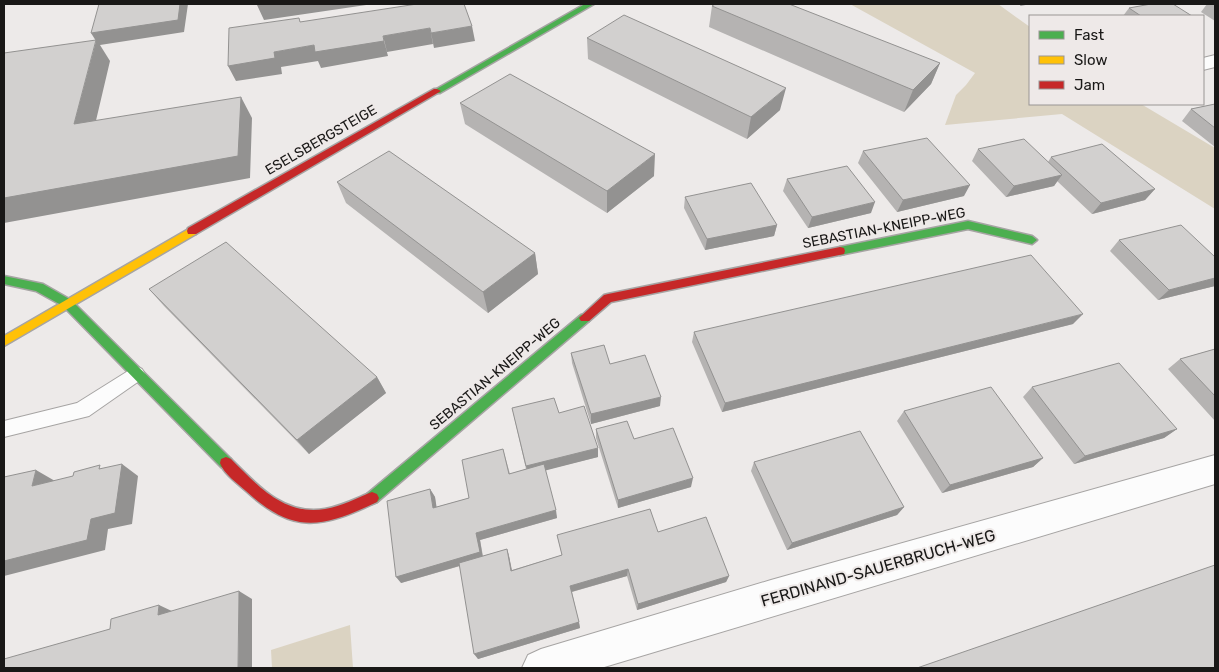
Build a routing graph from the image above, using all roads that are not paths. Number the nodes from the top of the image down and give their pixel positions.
1 (590, 4) edge
2 (1032, 240) dead end
3 (4, 280) edge
4 (67, 303) junction
5 (4, 341) edge
6 (136, 374) junction
7 (4, 430) edge
8 (1215, 469) edge
9 (541, 668) edge

1 - 4 street, ESELSBERGSTEIGE
2 - 6 street, SEBASTIAN-KNEIPP-WEG
3 - 4 street
4 - 5 street, ESELSBERGSTEIGE
4 - 6 street, SEBASTIAN-KNEIPP-WEG
6 - 7 lane
8 - 9 street, FERDINAND-SAUERBRUCH-WEG

